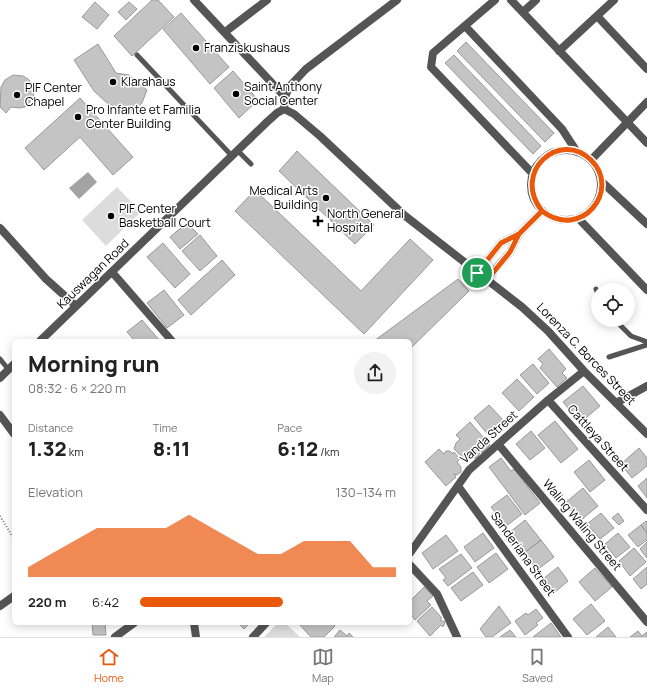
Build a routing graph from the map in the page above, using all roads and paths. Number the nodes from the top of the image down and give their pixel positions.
1 (194, 0) edge
2 (267, 0) edge
3 (397, 0) edge
4 (495, 0) edge
5 (511, 0) edge
6 (536, 0) edge
7 (614, 0) edge
8 (523, 12) junction
9 (597, 16) junction
10 (465, 26) junction
11 (230, 29) dead end
12 (559, 51) junction
13 (137, 54) dead end
14 (647, 69) edge
15 (285, 97) junction
16 (647, 102) edge
17 (284, 109) junction
18 (627, 122) junction
19 (647, 143) edge
20 (577, 152) junction
21 (235, 153) junction
22 (591, 160) junction
23 (251, 164) dead end
24 (533, 174) junction
25 (601, 181) junction
26 (542, 211) junction
27 (578, 218) junction
28 (647, 224) edge
29 (0, 228) edge
30 (519, 234) junction
31 (112, 272) junction
32 (477, 273) junction
33 (487, 280) junction
34 (647, 290) edge
35 (76, 306) junction
36 (622, 327) edge
37 (42, 339) edge
38 (170, 339) edge
39 (647, 344) edge
40 (609, 357) dead end
41 (0, 359) edge
42 (11, 366) edge
43 (584, 371) junction
44 (0, 378) edge
45 (647, 386) edge
46 (548, 400) junction
47 (616, 403) junction
48 (0, 415) edge
49 (12, 431) edge
50 (647, 434) edge
51 (498, 444) junction
52 (458, 486) junction
53 (647, 510) edge
54 (0, 516) edge
55 (12, 536) edge
56 (412, 549) edge
57 (412, 568) edge
58 (12, 597) edge
59 (0, 606) edge
60 (647, 622) edge
61 (131, 625) edge
62 (194, 625) edge
63 (264, 625) edge
64 (115, 637) edge
65 (196, 637) edge
66 (253, 637) edge
67 (457, 637) edge
68 (568, 637) edge

1 - 15 street
2 - 11 street
3 - 15 street
4 - 10 street
5 - 8 street
6 - 8 street
7 - 9 street
8 - 12 street
9 - 12 street
9 - 14 street
10 - 20 street
10 - 24 street
12 - 18 street
13 - 21 lane
15 - 17 street
16 - 18 street
17 - 21 street, Kauswagan Road
17 - 32 street, Lorenza C. Borces Street
18 - 19 street
18 - 22 street
20 - 22 street
20 - 24 street
21 - 23 lane
21 - 31 street, Kauswagan Road
22 - 25 street
24 - 26 street
25 - 27 street
25 - 28 street
26 - 27 street
26 - 30 street
27 - 34 street
29 - 35 street
30 - 32 street
30 - 33 street
31 - 35 street, Kauswagan Road
31 - 38 street
32 - 33 street, Lorenza C. Borces Street
33 - 43 street, Lorenza C. Borces Street
35 - 37 street, Kauswagan Road
36 - 39 lane
39 - 40 lane
41 - 42 lane
42 - 44 street
43 - 46 street, Vanda Street
43 - 47 street, Lorenza C. Borces Street
45 - 47 street
46 - 51 street, Vanda Street
46 - 53 street, Cattleya Street
47 - 50 street, Lorenza C. Borces Street
48 - 49 street
51 - 52 street, Vanda Street
51 - 60 street, Waling Waling Street
52 - 56 street, Vanda Street
52 - 68 street, Sanderiana Street
54 - 55 path
57 - 67 street
58 - 59 street
61 - 64 street
62 - 65 street
63 - 66 street

